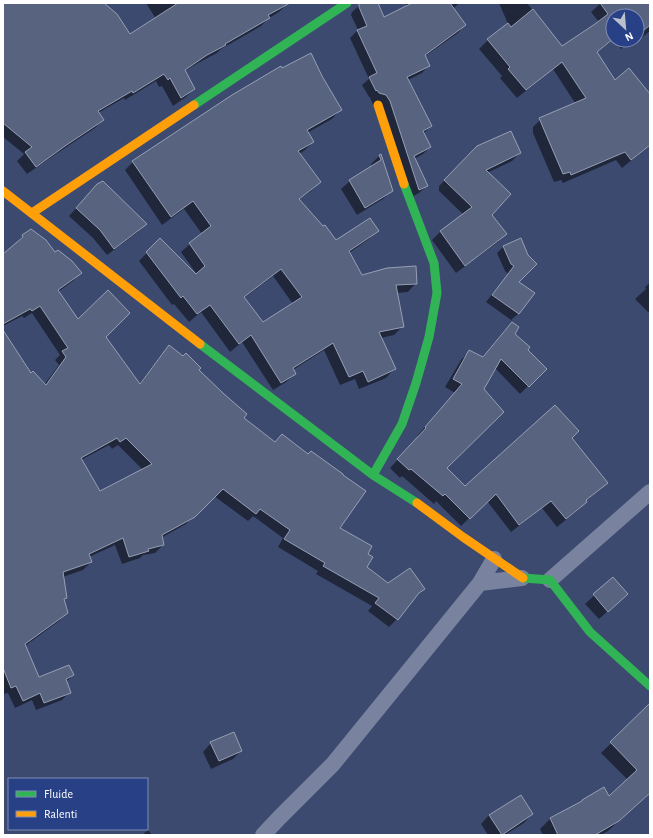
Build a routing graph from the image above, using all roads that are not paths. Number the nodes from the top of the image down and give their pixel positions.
1 (347, 3) edge
2 (378, 104) dead end
3 (3, 191) edge
4 (32, 213) junction
5 (373, 475) junction
6 (650, 492) edge
7 (494, 559) junction
8 (522, 578) junction
9 (550, 580) junction
10 (480, 583) junction
11 (650, 686) edge
12 (264, 835) edge

1 - 4 street
2 - 5 street
3 - 4 street
4 - 5 street
5 - 7 street
6 - 9 street
7 - 8 street
7 - 10 street
8 - 9 street
8 - 10 street
9 - 11 street
10 - 12 street

